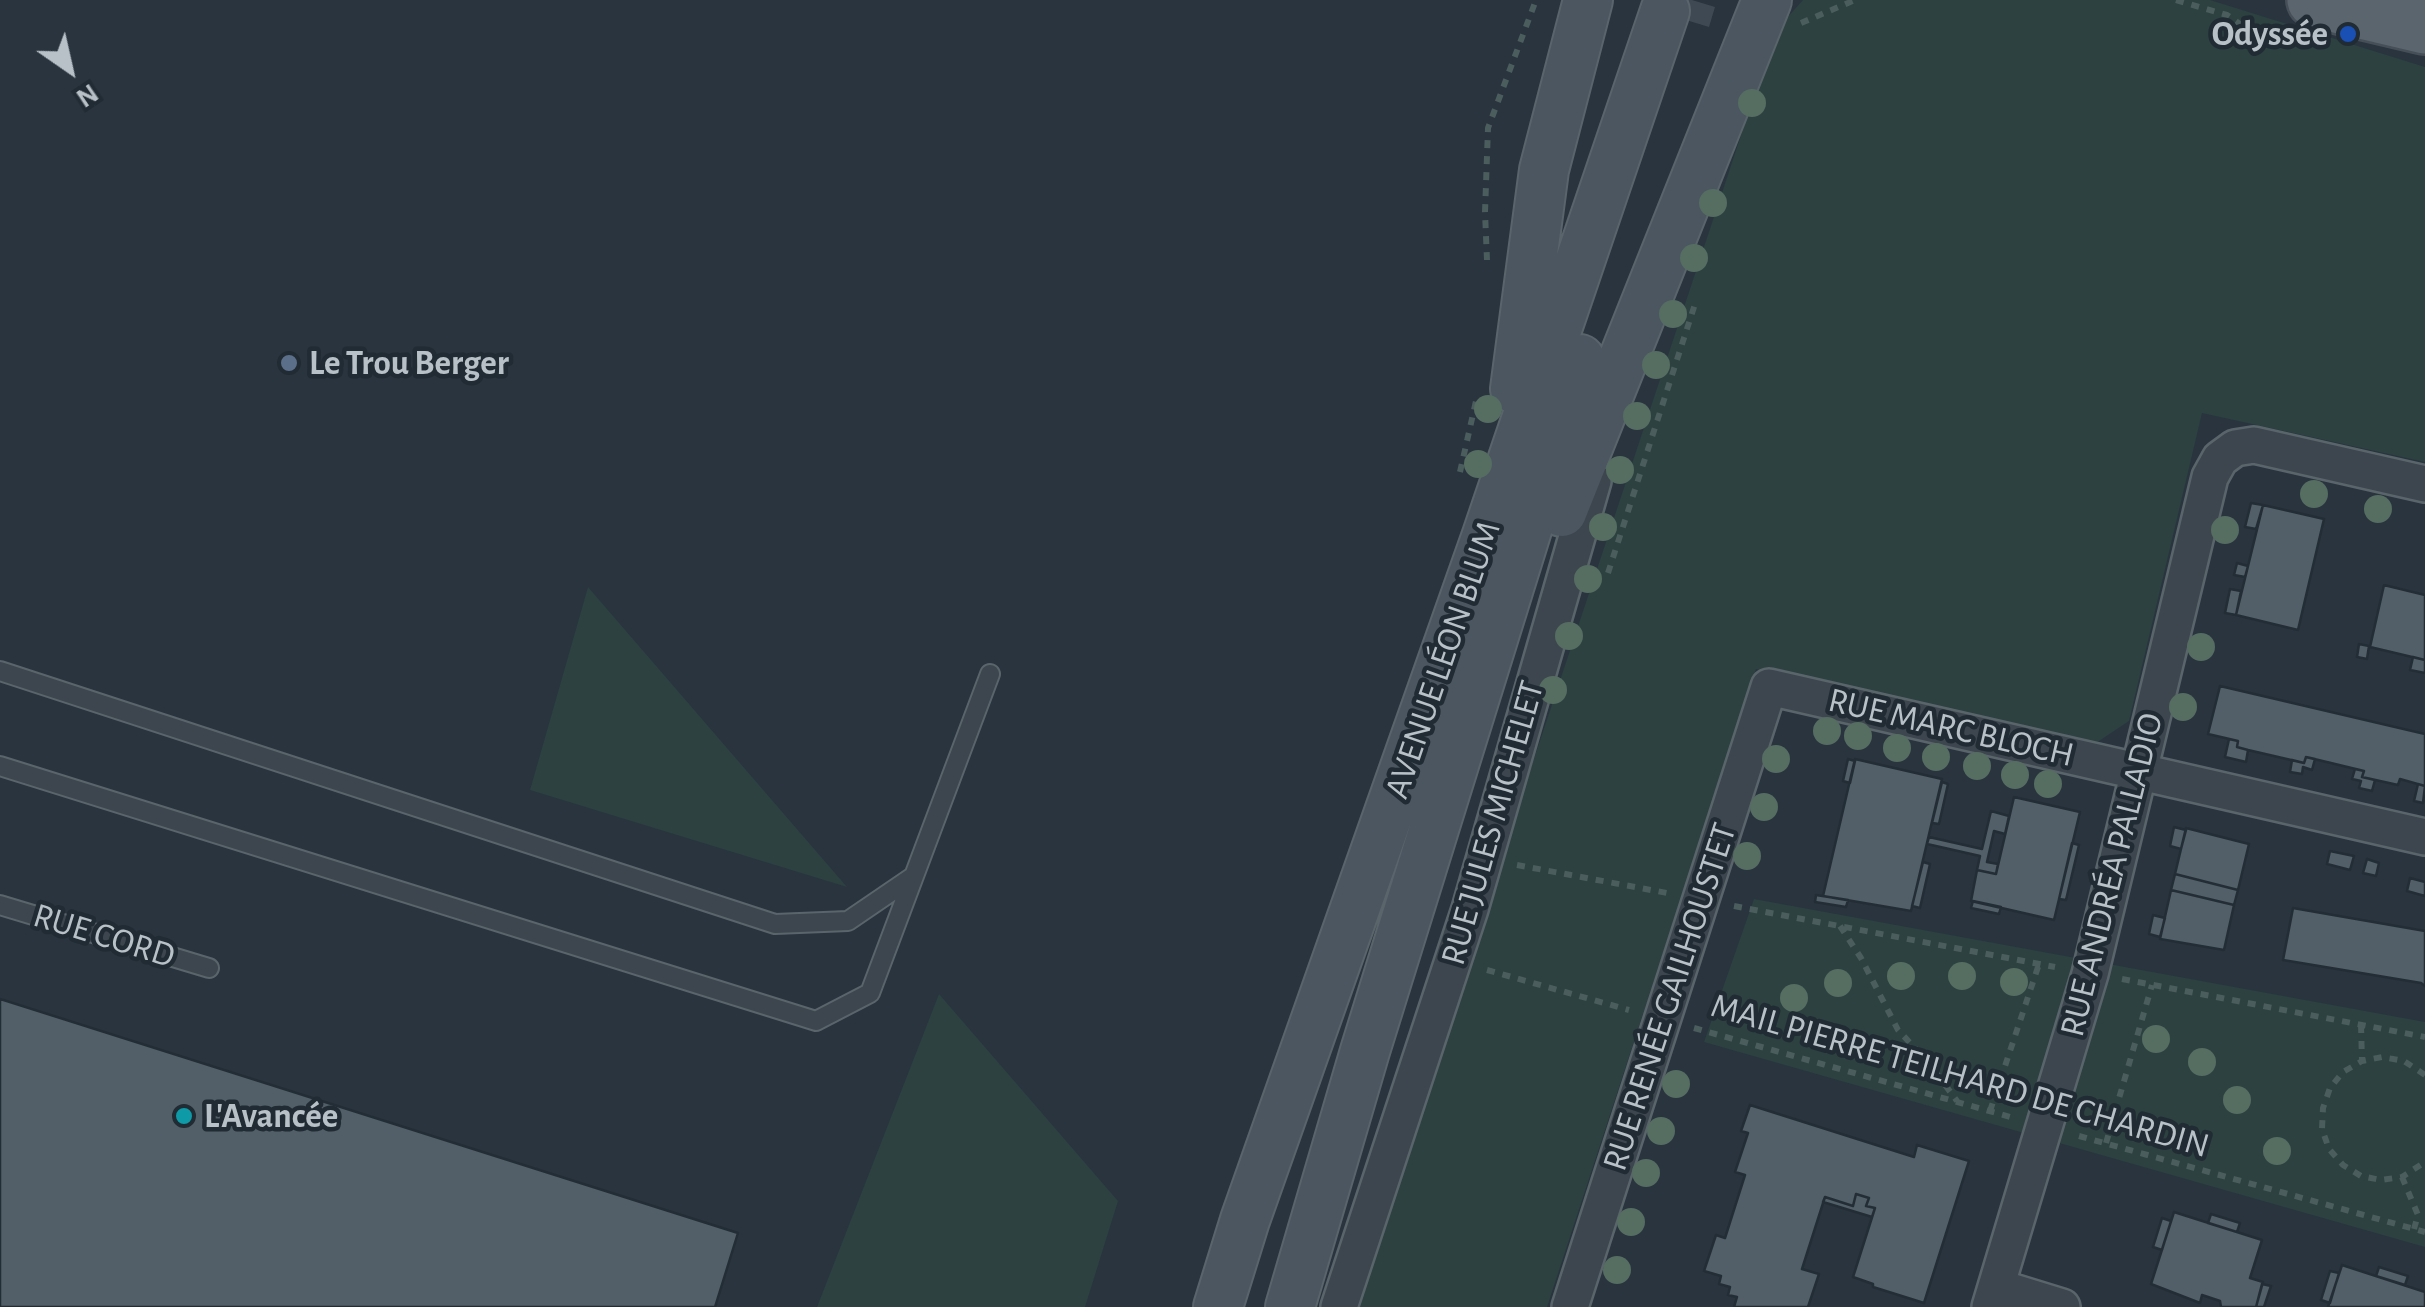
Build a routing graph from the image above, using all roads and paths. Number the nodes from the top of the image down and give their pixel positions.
1 (1536, 0) edge
2 (1588, 0) edge
3 (1854, 0) edge
4 (2315, 0) edge
5 (1783, 12) edge
6 (2425, 26) edge
7 (1487, 264) dead end
8 (1634, 334) junction
9 (1477, 393) dead end
10 (1458, 482) dead end
11 (2425, 484) edge
12 (1555, 493) junction
13 (1487, 535) junction
14 (0, 671) edge
15 (990, 674) dead end
16 (1769, 687) joint
17 (0, 766) edge
18 (2138, 770) junction
19 (2425, 838) edge
20 (1514, 864) dead end
21 (914, 875) junction
22 (1701, 900) junction
23 (0, 905) edge
24 (1840, 926) junction
25 (2039, 964) junction
26 (208, 968) dead end
27 (1481, 968) dead end
28 (2090, 974) junction
29 (2152, 984) junction
30 (1664, 1020) junction
31 (2361, 1025) junction
32 (2425, 1037) edge
33 (2362, 1061) junction
34 (2425, 1074) edge
35 (1958, 1102) junction
36 (1990, 1112) junction
37 (2045, 1126) junction
38 (2106, 1143) junction
39 (2425, 1162) edge
40 (2402, 1177) junction
41 (2414, 1229) junction
42 (2425, 1232) edge
43 (1993, 1297) edge
44 (1218, 1307) edge
45 (1290, 1307) edge
46 (1340, 1307) edge
47 (1570, 1307) edge
48 (2062, 1307) edge

1 - 7 path
2 - 13 main road
3 - 5 path
4 - 6 main road
5 - 8 main road
8 - 12 main road
8 - 46 street, RUE JULES MICHELET
9 - 10 path
11 - 18 street, RUE ANDRÉA PALLADIO
12 - 13 main road, AVENUE LÉON BLUM
12 - 45 main road, AVENUE LÉON BLUM
13 - 44 main road, AVENUE LÉON BLUM
14 - 21 lane
15 - 21 lane
16 - 18 street, RUE MARC BLOCH
16 - 22 street, RUE RENÉE GAILHOUSTET
17 - 21 lane
18 - 19 street, RUE MARC BLOCH
18 - 28 street, RUE ANDRÉA PALLADIO
20 - 22 path
22 - 24 path
22 - 30 street, RUE RENÉE GAILHOUSTET
23 - 26 lane, RUE CORD
24 - 25 path
24 - 35 path
25 - 28 path
25 - 36 path
27 - 30 path, MAIL PIERRE TEILHARD DE CHARDIN
28 - 29 path
28 - 37 street, RUE ANDRÉA PALLADIO
29 - 31 path
29 - 38 path
30 - 35 path, MAIL PIERRE TEILHARD DE CHARDIN
30 - 47 street, RUE RENÉE GAILHOUSTET
31 - 32 path
31 - 33 path
33 - 34 path
33 - 40 path
35 - 36 path, MAIL PIERRE TEILHARD DE CHARDIN
36 - 37 path, MAIL PIERRE TEILHARD DE CHARDIN
37 - 38 path, MAIL PIERRE TEILHARD DE CHARDIN
37 - 43 street, RUE ANDRÉA PALLADIO
38 - 41 path, MAIL PIERRE TEILHARD DE CHARDIN
39 - 40 path
40 - 41 path
41 - 42 path, MAIL PIERRE TEILHARD DE CHARDIN
43 - 48 street

